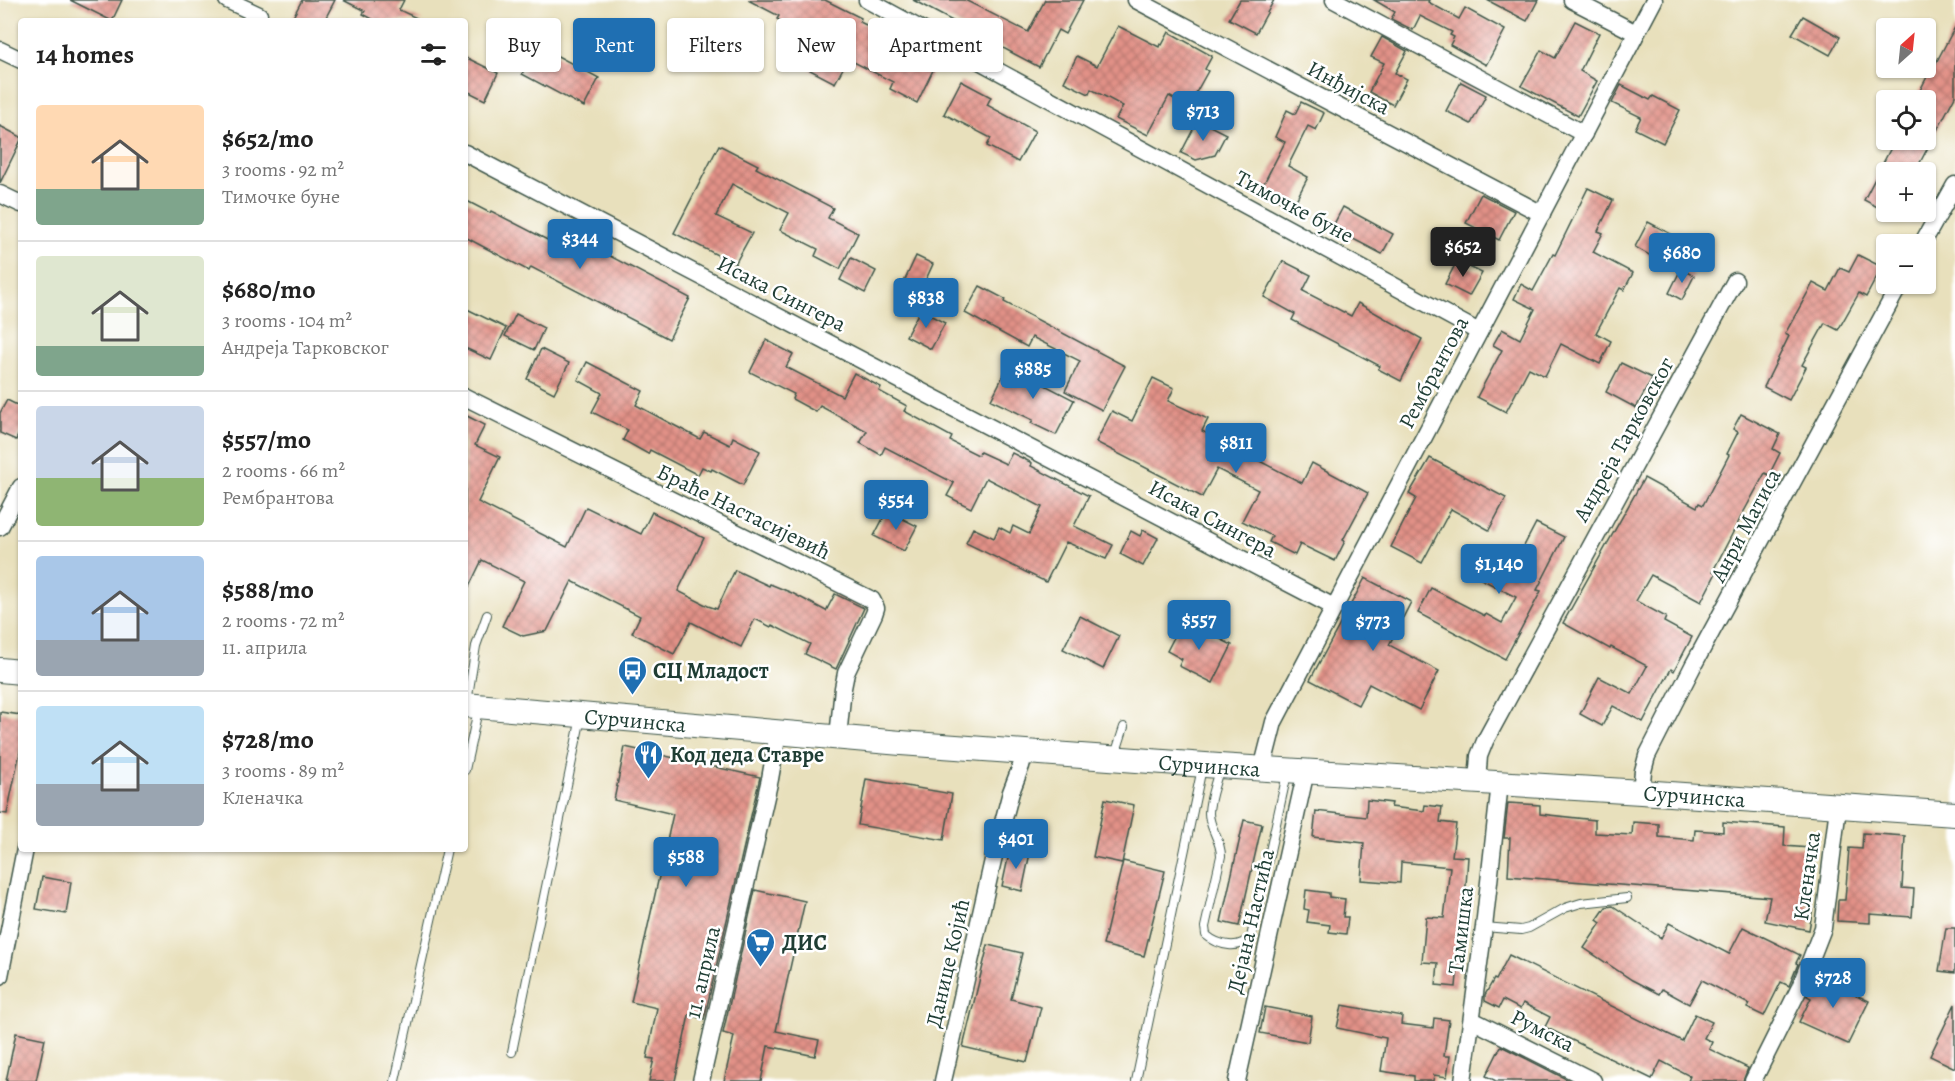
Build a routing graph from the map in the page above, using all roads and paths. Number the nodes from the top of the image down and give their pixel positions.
1 (227, 0) edge
2 (267, 0) edge
3 (867, 0) edge
4 (1136, 0) edge
5 (1334, 0) edge
6 (1572, 0) edge
7 (1654, 0) edge
8 (258, 18) edge
9 (1636, 33) junction
10 (0, 50) edge
11 (18, 59) edge
12 (1584, 134) junction
13 (468, 155) edge
14 (1955, 185) edge
15 (0, 194) edge
16 (18, 203) edge
17 (1542, 214) junction
18 (1928, 234) edge
19 (1735, 281) dead end
20 (1895, 294) edge
21 (1479, 332) junction
22 (468, 398) edge
23 (18, 493) edge
24 (0, 527) edge
25 (1334, 607) junction
26 (487, 615) dead end
27 (468, 645) edge
28 (476, 646) junction
29 (0, 670) edge
30 (18, 672) edge
31 (470, 706) edge
32 (582, 714) junction
33 (1124, 727) dead end
34 (468, 732) edge
35 (778, 733) junction
36 (838, 737) junction
37 (1025, 751) junction
38 (1114, 758) junction
39 (1211, 765) junction
40 (1262, 769) junction
41 (1297, 771) junction
42 (1488, 782) junction
43 (1641, 792) junction
44 (1838, 807) junction
45 (1955, 814) edge
46 (24, 852) edge
47 (446, 852) edge
48 (1627, 898) dead end
49 (1484, 927) junction
50 (0, 976) edge
51 (1472, 1020) junction
52 (512, 1052) dead end
53 (395, 1081) edge
54 (701, 1081) edge
55 (943, 1081) edge
56 (1136, 1081) edge
57 (1237, 1081) edge
58 (1463, 1081) edge
59 (1593, 1081) edge
60 (1753, 1081) edge

1 - 8 street
2 - 8 street
3 - 21 street, Тимочке буне
4 - 17 street, Инђијска
5 - 12 street
6 - 9 street
7 - 9 street, Рембрантова
9 - 12 street, Рембрантова
10 - 11 street
12 - 17 street, Рембрантова
13 - 25 street, Исака Сингера
14 - 18 street
15 - 16 street
17 - 21 street, Рембрантова
19 - 42 street, Андреја Тарковског
20 - 43 street, Анри Матиса
21 - 25 street, Рембрантова
22 - 36 street, Браће Настасијевић
23 - 24 street
25 - 40 street, Рембрантова
26 - 28 lane
27 - 28 lane
28 - 31 lane
29 - 30 main road
31 - 32 main road, Сурчинска
31 - 34 lane
32 - 35 main road, Сурчинска
32 - 52 lane
33 - 38 lane
35 - 36 main road, Сурчинска
35 - 54 street, 11. априла
36 - 37 main road, Сурчинска
37 - 38 main road, Сурчинска
37 - 55 street, Данице Којић
38 - 39 main road, Сурчинска
39 - 40 main road, Сурчинска
39 - 41 lane
39 - 56 lane
40 - 41 main road, Сурчинска
41 - 42 main road, Сурчинска
41 - 57 street, Дејана Настића
42 - 43 main road, Сурчинска
42 - 49 street, Тамишка
43 - 44 main road, Сурчинска
44 - 45 main road, Сурчинска
44 - 60 street, Кленачка
46 - 50 street
47 - 53 lane
48 - 49 lane
49 - 51 street, Тамишка
51 - 58 street, Тамишка
51 - 59 street, Румска

